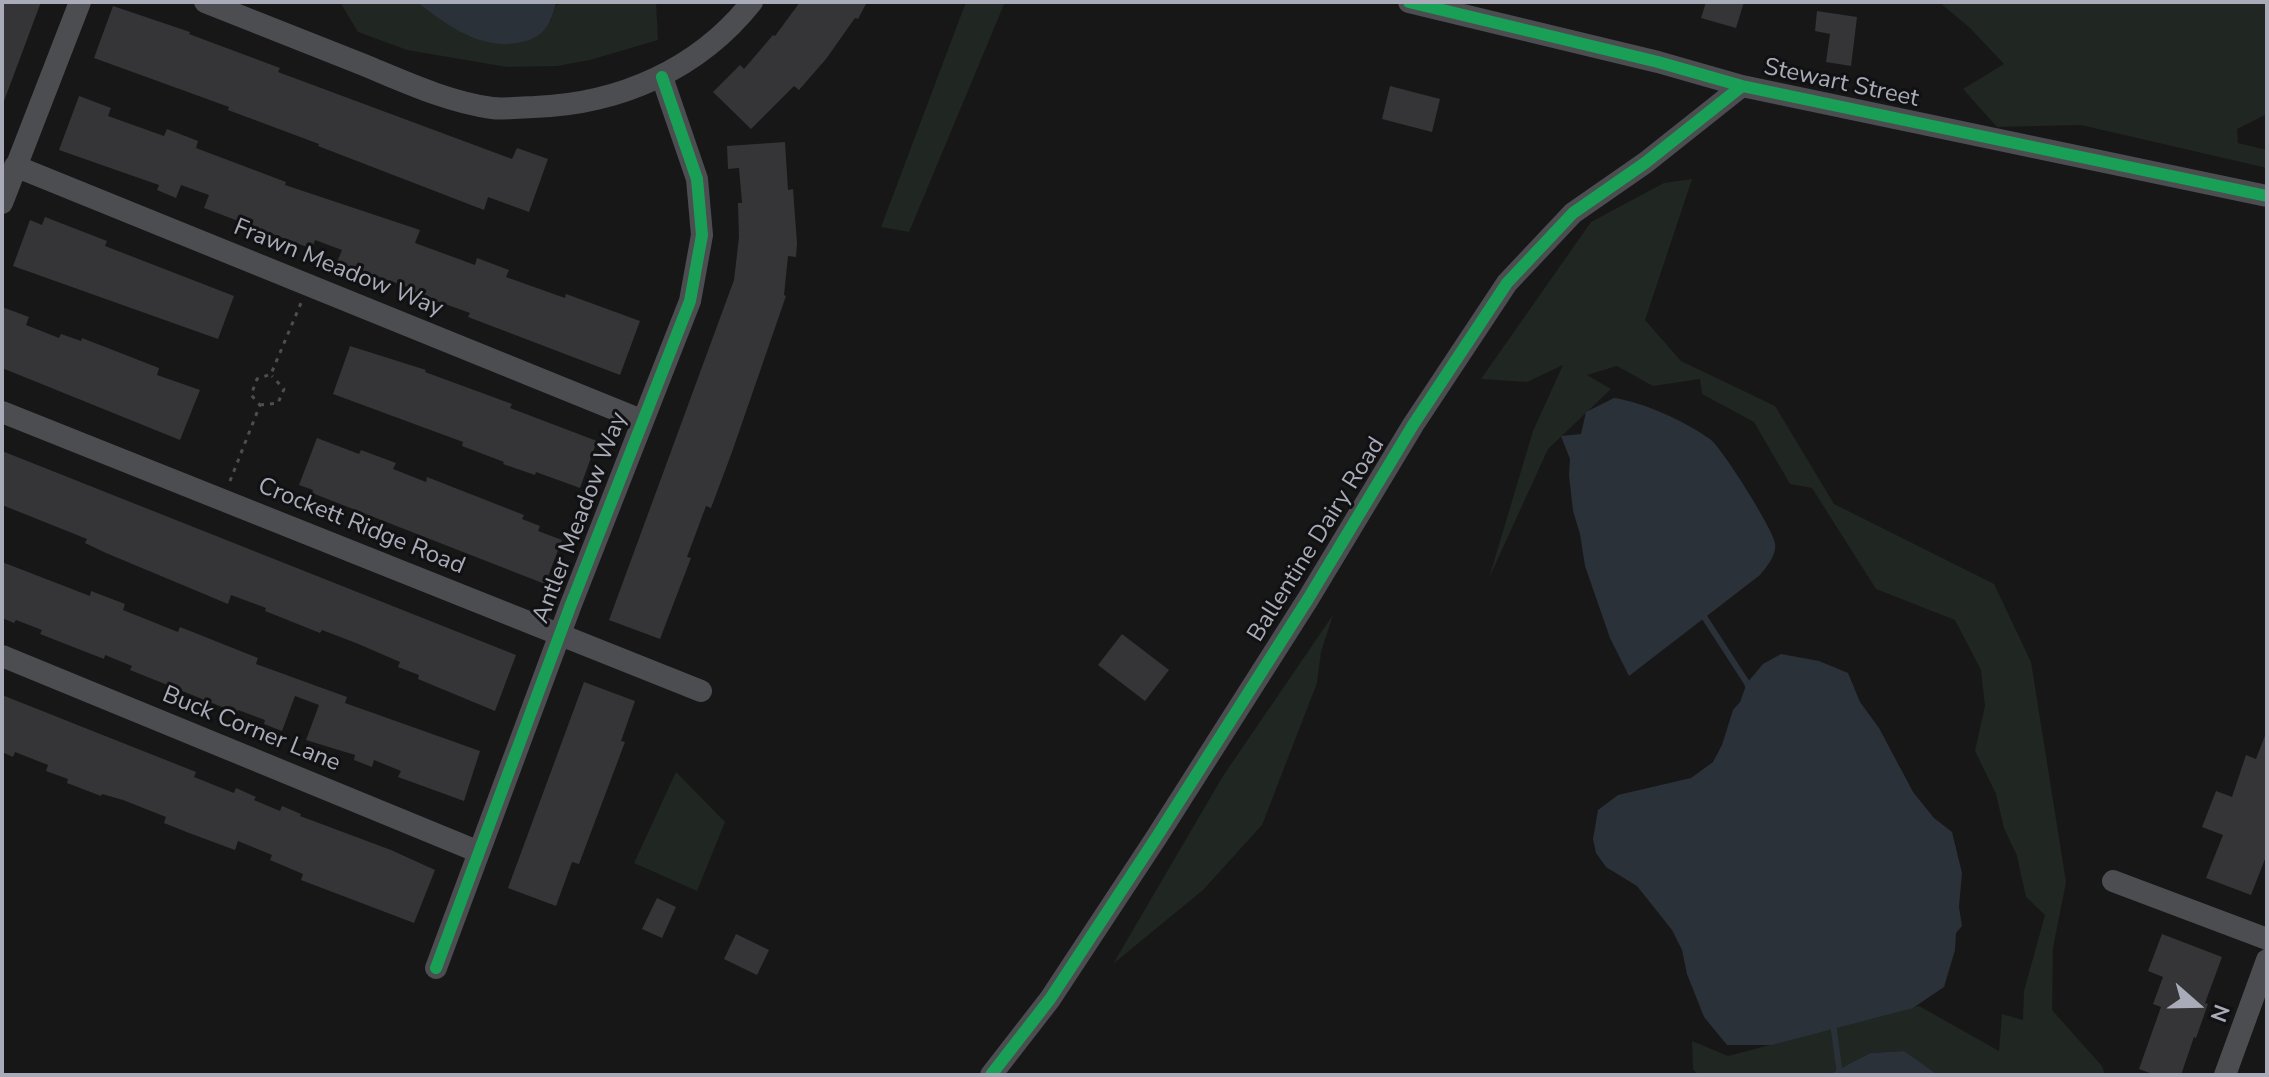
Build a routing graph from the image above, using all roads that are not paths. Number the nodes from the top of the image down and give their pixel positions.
1 (80, 2) edge
2 (205, 2) edge
3 (752, 2) edge
4 (1409, 2) edge
5 (662, 77) junction
6 (1742, 86) junction
7 (15, 166) junction
8 (2267, 196) edge
9 (2, 203) edge
10 (2, 412) edge
11 (641, 420) junction
12 (560, 635) junction
13 (2, 656) edge
14 (701, 691) dead end
15 (479, 852) junction
16 (2113, 881) dead end
17 (2267, 939) edge
18 (2267, 960) edge
19 (436, 968) dead end
20 (991, 1075) edge
21 (2225, 1075) edge

1 - 7 street
2 - 5 street
3 - 5 street
4 - 6 street, Stewart Street
5 - 11 street, Antler Meadow Way
6 - 8 street, Stewart Street
6 - 20 street, Ballentine Dairy Road
7 - 9 street
7 - 11 street, Frawn Meadow Way
10 - 12 street, Crockett Ridge Road
11 - 12 street, Antler Meadow Way
12 - 14 street, Crockett Ridge Road
12 - 15 street, Antler Meadow Way
13 - 15 street, Buck Corner Lane
15 - 19 street, Antler Meadow Way
16 - 17 street
18 - 21 street

